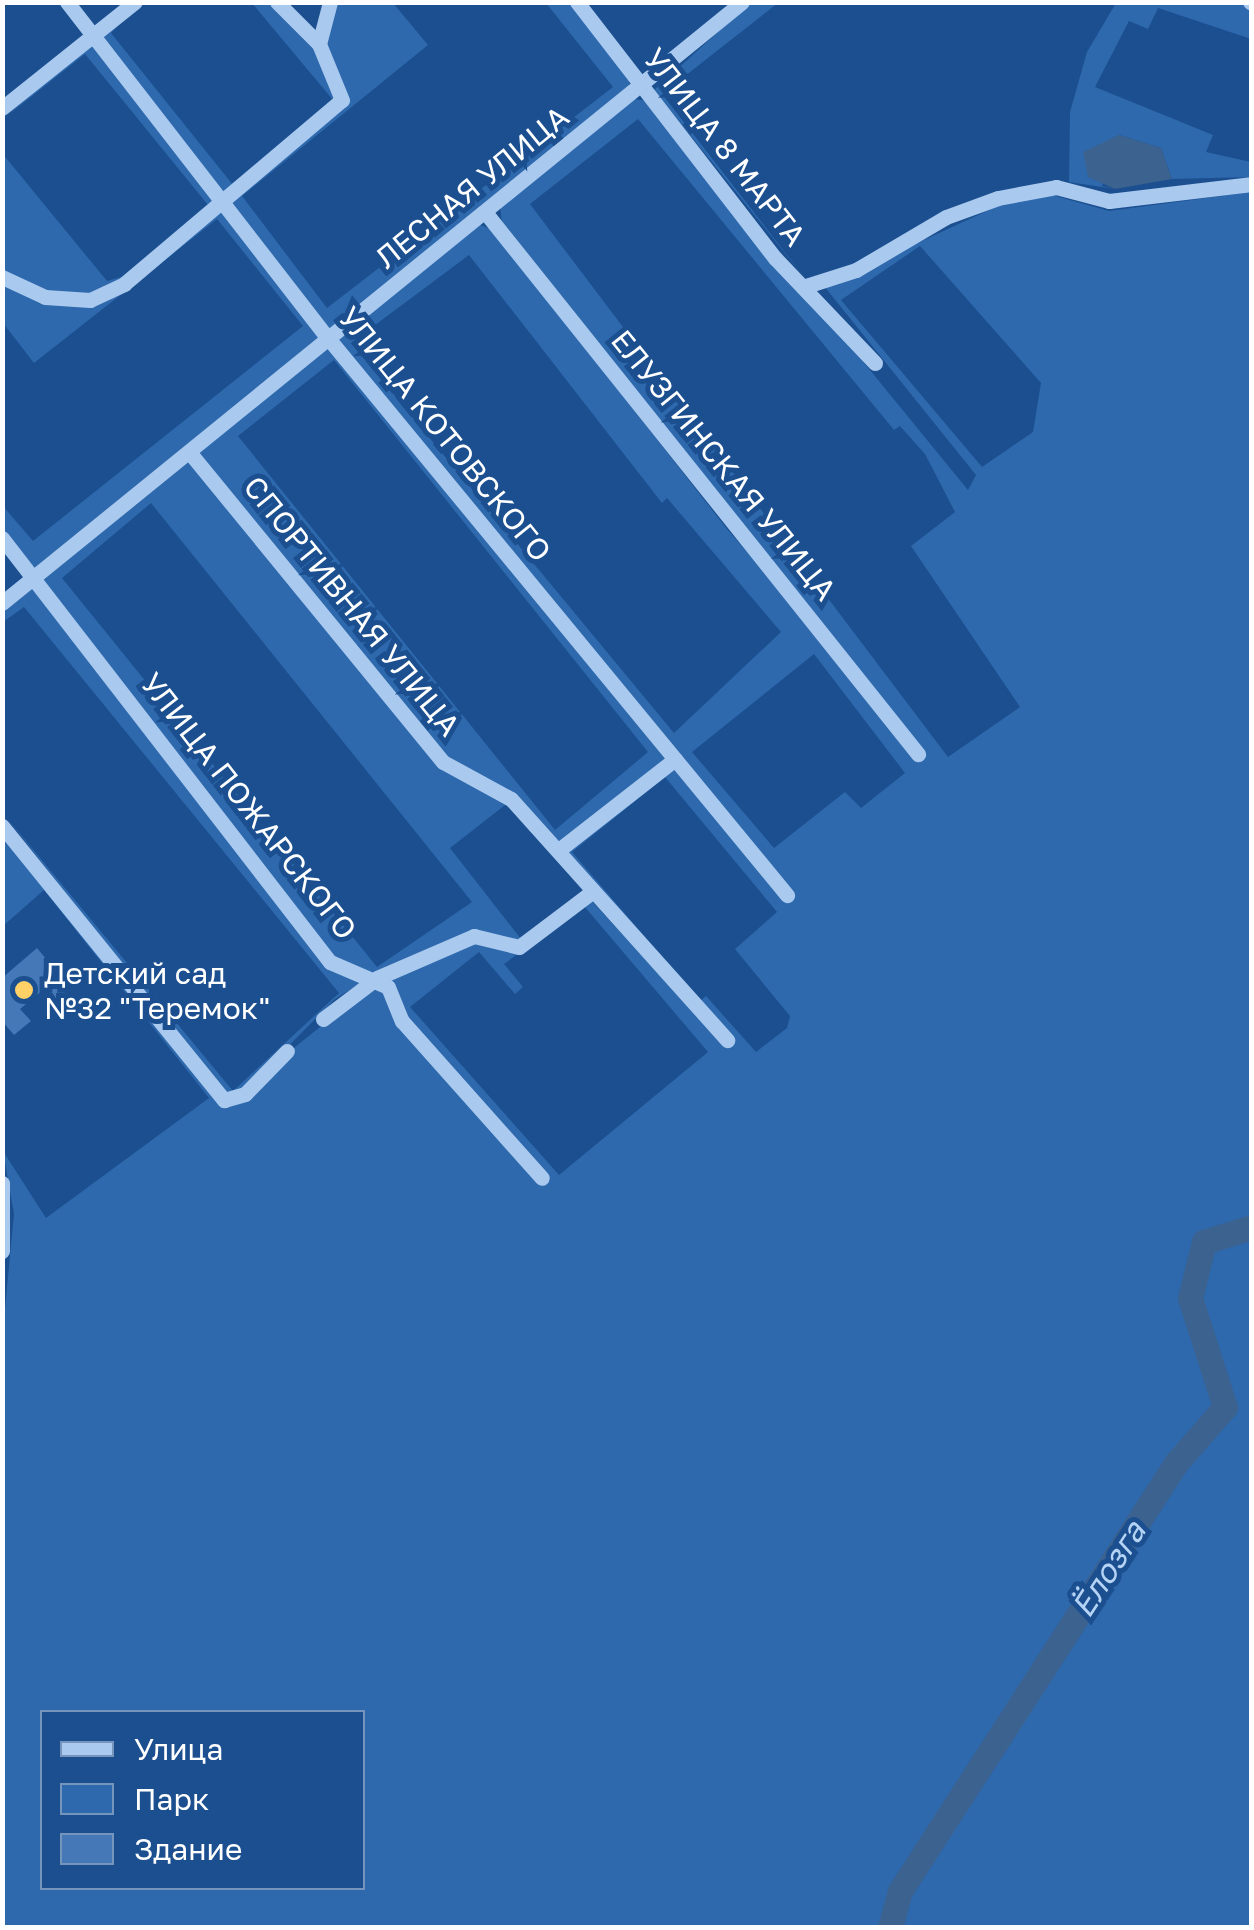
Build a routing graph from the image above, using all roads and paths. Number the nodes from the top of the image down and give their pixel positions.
1 (67, 2) edge
2 (135, 2) edge
3 (277, 2) edge
4 (330, 2) edge
5 (578, 2) edge
6 (742, 2) edge
7 (94, 36) junction
8 (319, 44) junction
9 (642, 82) junction
10 (2, 108) edge
11 (1252, 184) edge
12 (226, 201) junction
13 (485, 212) junction
14 (2, 277) edge
15 (806, 286) junction
16 (328, 338) junction
17 (875, 363) dead end
18 (190, 452) junction
19 (2, 538) edge
20 (36, 579) junction
21 (2, 604) edge
22 (918, 754) dead end
23 (675, 759) junction
24 (2, 826) edge
25 (560, 849) junction
26 (589, 894) junction
27 (787, 895) dead end
28 (376, 978) junction
29 (322, 1019) dead end
30 (727, 1040) dead end
31 (287, 1051) dead end
32 (542, 1178) dead end
33 (2, 1182) edge
34 (2, 1251) edge

1 - 7 street, УЛИЦА КОТОВСКОГО
2 - 7 street
3 - 8 street
4 - 8 street
5 - 9 street, УЛИЦА 8 МАРТА
6 - 9 street, ЛЕСНАЯ УЛИЦА
7 - 10 street
7 - 12 street, УЛИЦА КОТОВСКОГО
8 - 12 street
9 - 13 street, ЛЕСНАЯ УЛИЦА
9 - 15 street, УЛИЦА 8 МАРТА
11 - 15 street
12 - 14 street
12 - 16 street, УЛИЦА КОТОВСКОГО
13 - 16 street, ЛЕСНАЯ УЛИЦА
13 - 22 street, ЕЛУЗГИНСКАЯ УЛИЦА
15 - 17 street, УЛИЦА 8 МАРТА
16 - 18 street, ЛЕСНАЯ УЛИЦА
16 - 23 street, УЛИЦА КОТОВСКОГО
18 - 20 street, ЛЕСНАЯ УЛИЦА
18 - 25 street, СПОРТИВНАЯ УЛИЦА
19 - 20 street, УЛИЦА ПОЖАРСКОГО
20 - 21 street, ЛЕСНАЯ УЛИЦА
20 - 28 street, УЛИЦА ПОЖАРСКОГО
23 - 25 street
23 - 27 street, УЛИЦА КОТОВСКОГО
24 - 31 street
25 - 26 street, СПОРТИВНАЯ УЛИЦА
26 - 28 street
26 - 30 street, СПОРТИВНАЯ УЛИЦА
28 - 29 street
28 - 32 street
33 - 34 street

